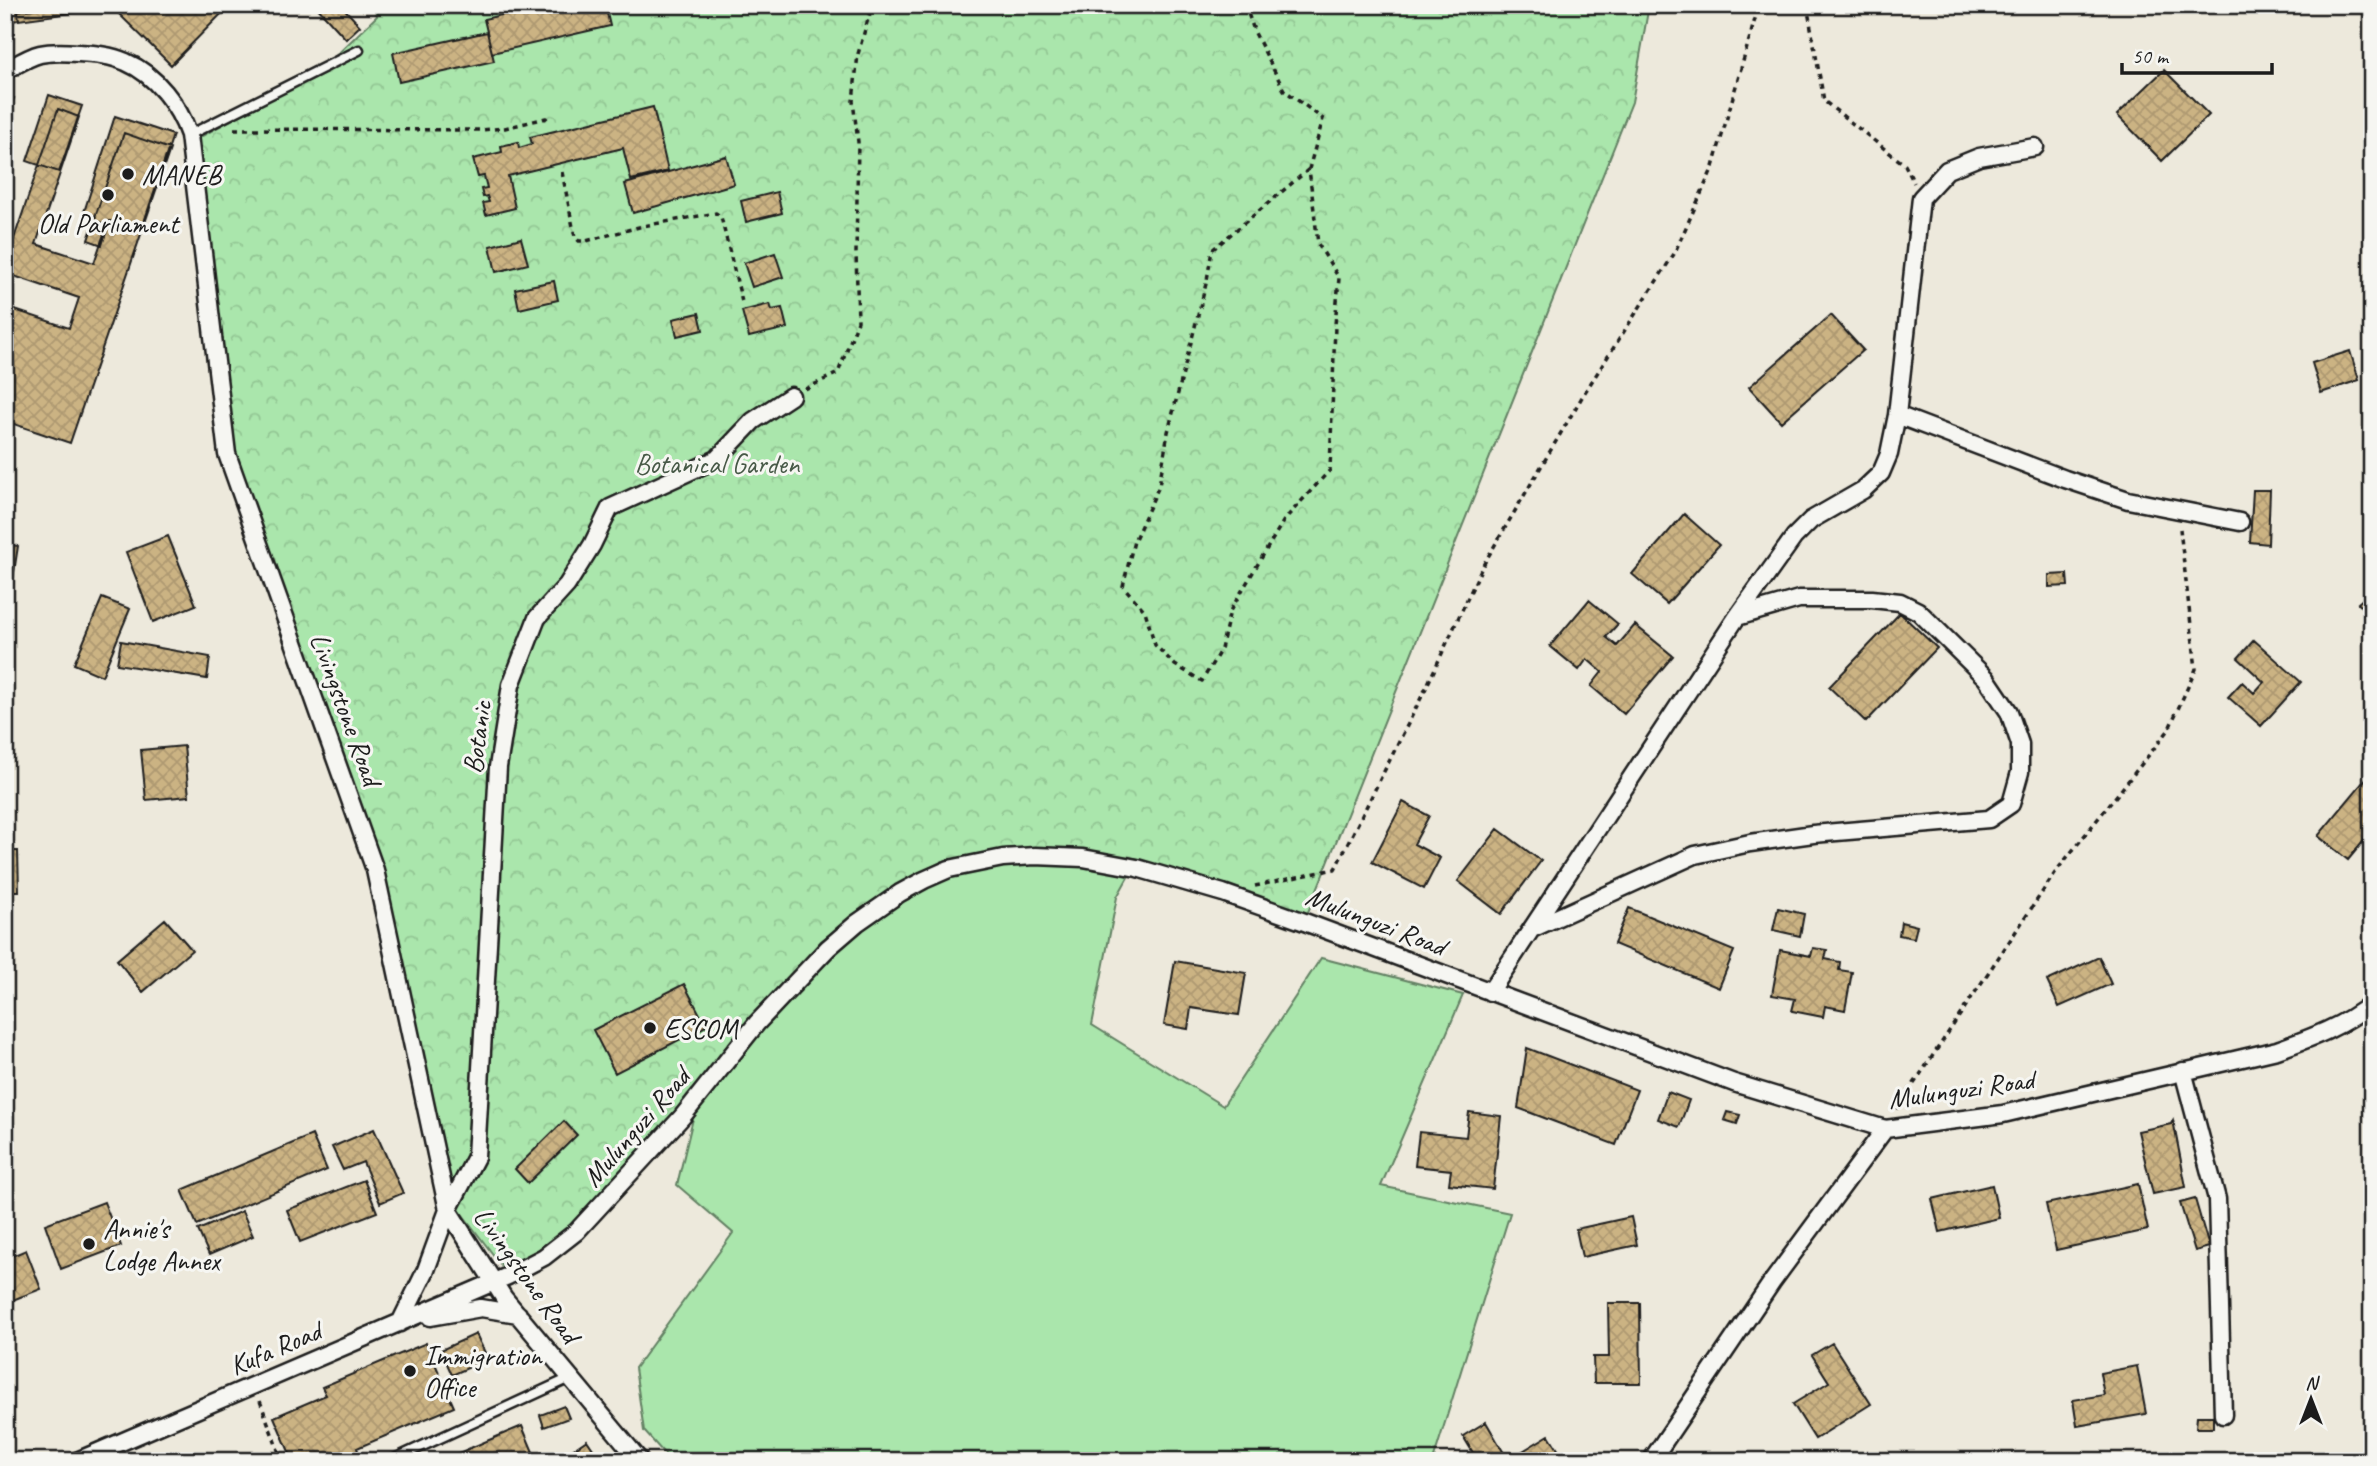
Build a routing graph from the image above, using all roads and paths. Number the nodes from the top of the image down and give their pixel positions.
1 (872, 5) edge
2 (1245, 5) edge
3 (1759, 5) edge
4 (1807, 5) edge
5 (359, 50) dead end
6 (5, 71) edge
7 (550, 123) dead end
8 (196, 132) junction
9 (2035, 147) dead end
10 (1310, 169) junction
11 (562, 172) dead end
12 (1921, 198) junction
13 (742, 302) dead end
14 (791, 396) joint
15 (1897, 415) junction
16 (2177, 510) junction
17 (2240, 522) dead end
18 (1737, 617) junction
19 (1223, 893) junction
20 (1534, 928) junction
21 (1490, 992) junction
22 (2372, 1003) edge
23 (2183, 1071) junction
24 (1885, 1129) junction
25 (448, 1210) junction
26 (493, 1283) junction
27 (518, 1314) junction
28 (400, 1323) junction
29 (570, 1378) junction
30 (253, 1387) junction
31 (2223, 1415) dead end
32 (76, 1461) edge
33 (282, 1461) edge
34 (390, 1461) edge
35 (640, 1461) edge
36 (1651, 1461) edge

1 - 14 path
2 - 10 path
3 - 19 path
4 - 12 path
5 - 8 lane
6 - 8 street, Livingstone Road
7 - 8 path
8 - 25 street, Livingstone Road
9 - 12 street
10 - 10 path
11 - 13 path
12 - 15 street
14 - 25 street, Botanic
15 - 16 street
15 - 18 street
16 - 17 street
16 - 24 path
18 - 20 street
18 - 20 street
19 - 21 street, Mulunguzi Road
19 - 26 street, Mulunguzi Road
20 - 21 street
21 - 24 street, Mulunguzi Road
22 - 23 street, Mulunguzi Road
23 - 24 street, Mulunguzi Road
23 - 31 street
24 - 36 street
25 - 26 street, Livingstone Road
25 - 28 street, Botanic
26 - 27 street, Livingstone Road
26 - 28 street, Kufa Road
27 - 28 street
27 - 29 street, Livingstone Road
28 - 30 street, Kufa Road
29 - 34 lane
29 - 35 street, Livingstone Road
30 - 32 street, Kufa Road
30 - 33 path

